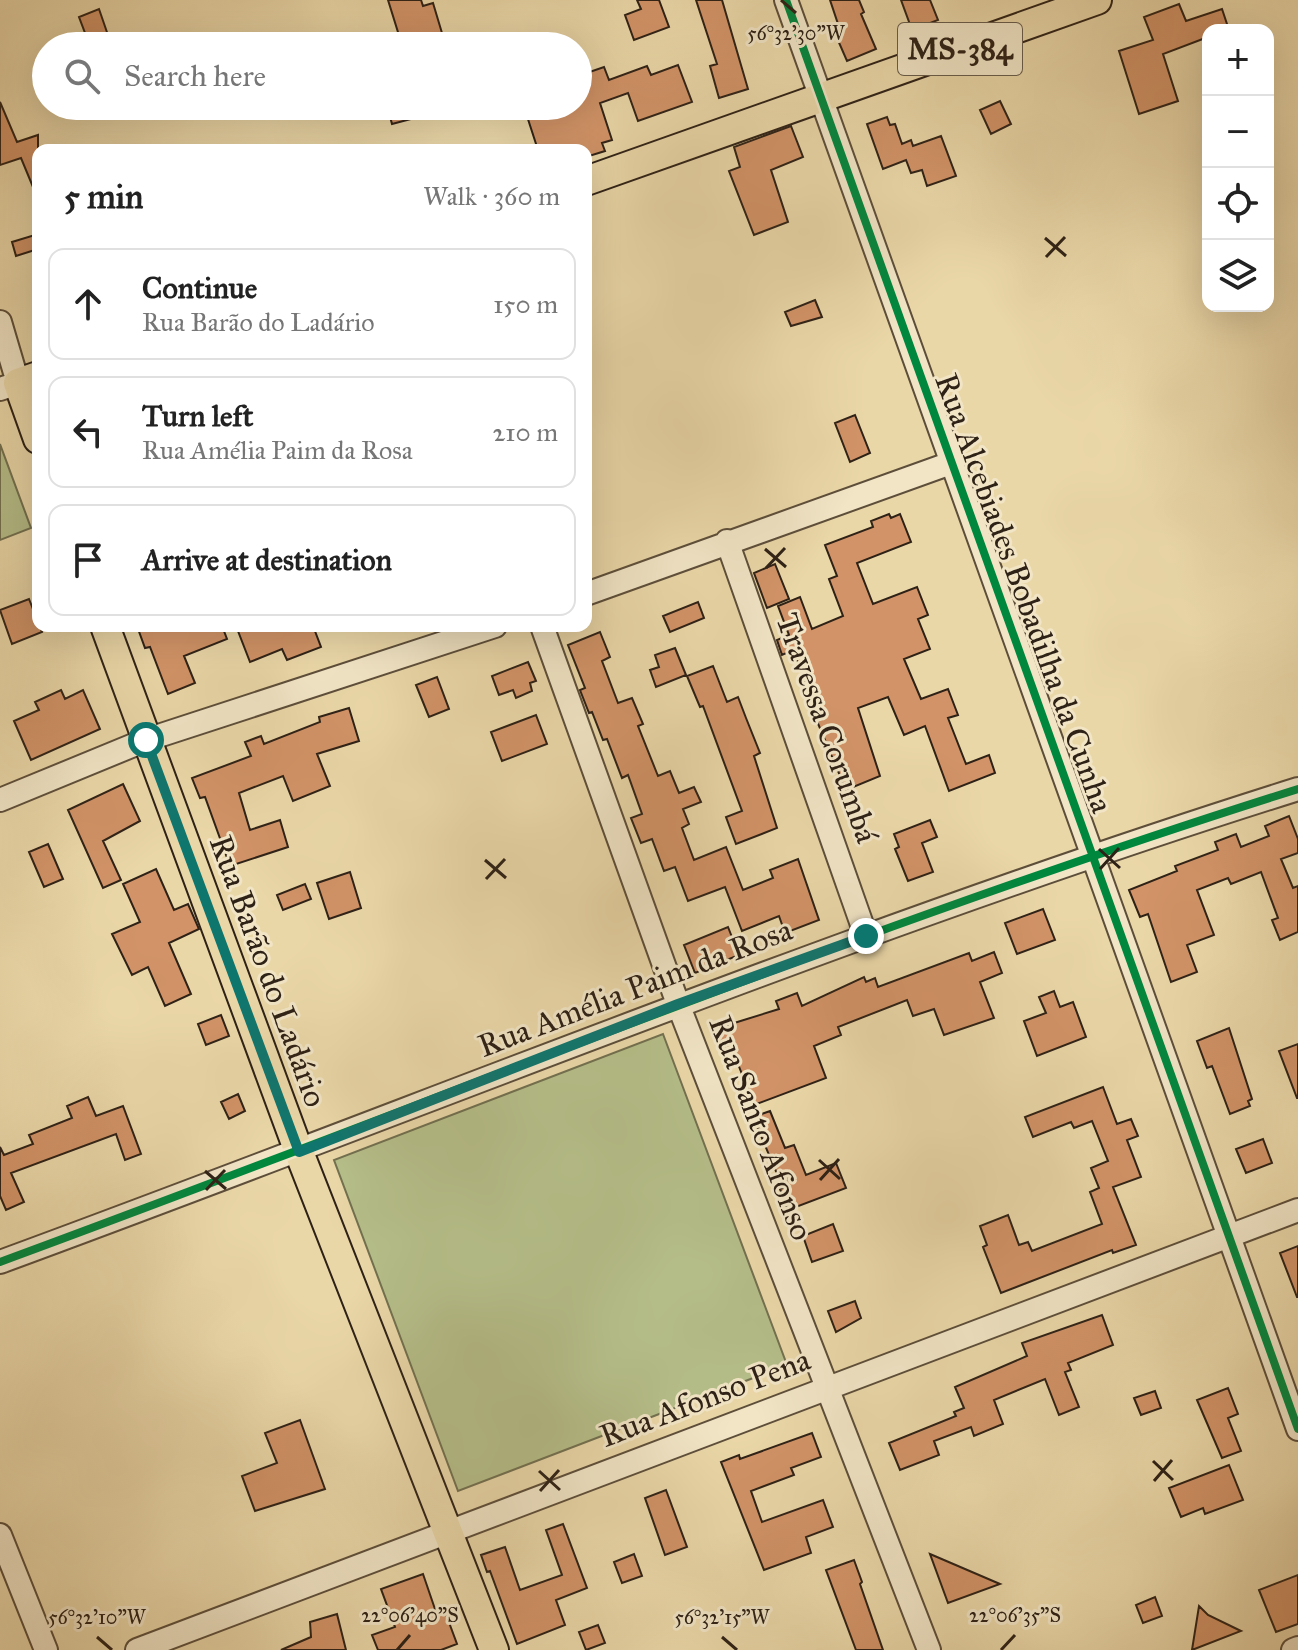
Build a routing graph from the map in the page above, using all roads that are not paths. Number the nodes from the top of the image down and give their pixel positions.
1 (786, 0) edge
2 (1097, 0) edge
3 (823, 98) junction
4 (592, 179) edge
5 (0, 322) edge
6 (19, 383) edge
7 (32, 421) edge
8 (951, 463) junction
9 (727, 541) junction
10 (592, 592) edge
11 (107, 632) edge
12 (477, 632) edge
13 (544, 632) edge
14 (146, 740) junction
15 (1298, 789) edge
16 (0, 800) edge
17 (1093, 854) junction
18 (866, 936) junction
19 (678, 1004) junction
20 (299, 1152) junction
21 (1298, 1210) edge
22 (1229, 1234) junction
23 (0, 1262) edge
24 (827, 1387) junction
25 (1298, 1429) edge
26 (449, 1530) junction
27 (0, 1535) edge
28 (46, 1650) edge
29 (137, 1650) edge
30 (494, 1650) edge
31 (929, 1650) edge

1 - 3 street, Rua Alcebiades Bobadilha da Cunha
2 - 3 main road, MS-384
3 - 4 main road, MS-384
3 - 8 street, Rua Alcebiades Bobadilha da Cunha
5 - 6 street
6 - 7 main road
8 - 9 street
8 - 17 street, Rua Alcebiades Bobadilha da Cunha
9 - 10 street
9 - 18 street, Travessa Corumbá
11 - 14 main road, Rua Barão do Ladário
12 - 14 street
13 - 19 street, Rua Santo Afonso
14 - 16 street
14 - 20 main road, Rua Barão do Ladário
15 - 17 street, Rua Amélia Paim da Rosa
17 - 18 street, Rua Amélia Paim da Rosa
17 - 22 street, Rua Alcebiades Bobadilha da Cunha
18 - 19 street, Rua Amélia Paim da Rosa
19 - 20 street, Rua Amélia Paim da Rosa
19 - 24 street, Rua Santo Afonso
20 - 23 street, Rua Amélia Paim da Rosa
20 - 26 main road, Rua Barão do Ladário
21 - 22 street, Rua Afonso Pena
22 - 24 street, Rua Afonso Pena
22 - 25 street, Rua Alcebiades Bobadilha da Cunha
24 - 26 street, Rua Afonso Pena
24 - 31 street, Rua Santo Afonso
26 - 29 street, Rua Afonso Pena
26 - 30 main road, Rua Barão do Ladário
27 - 28 street

